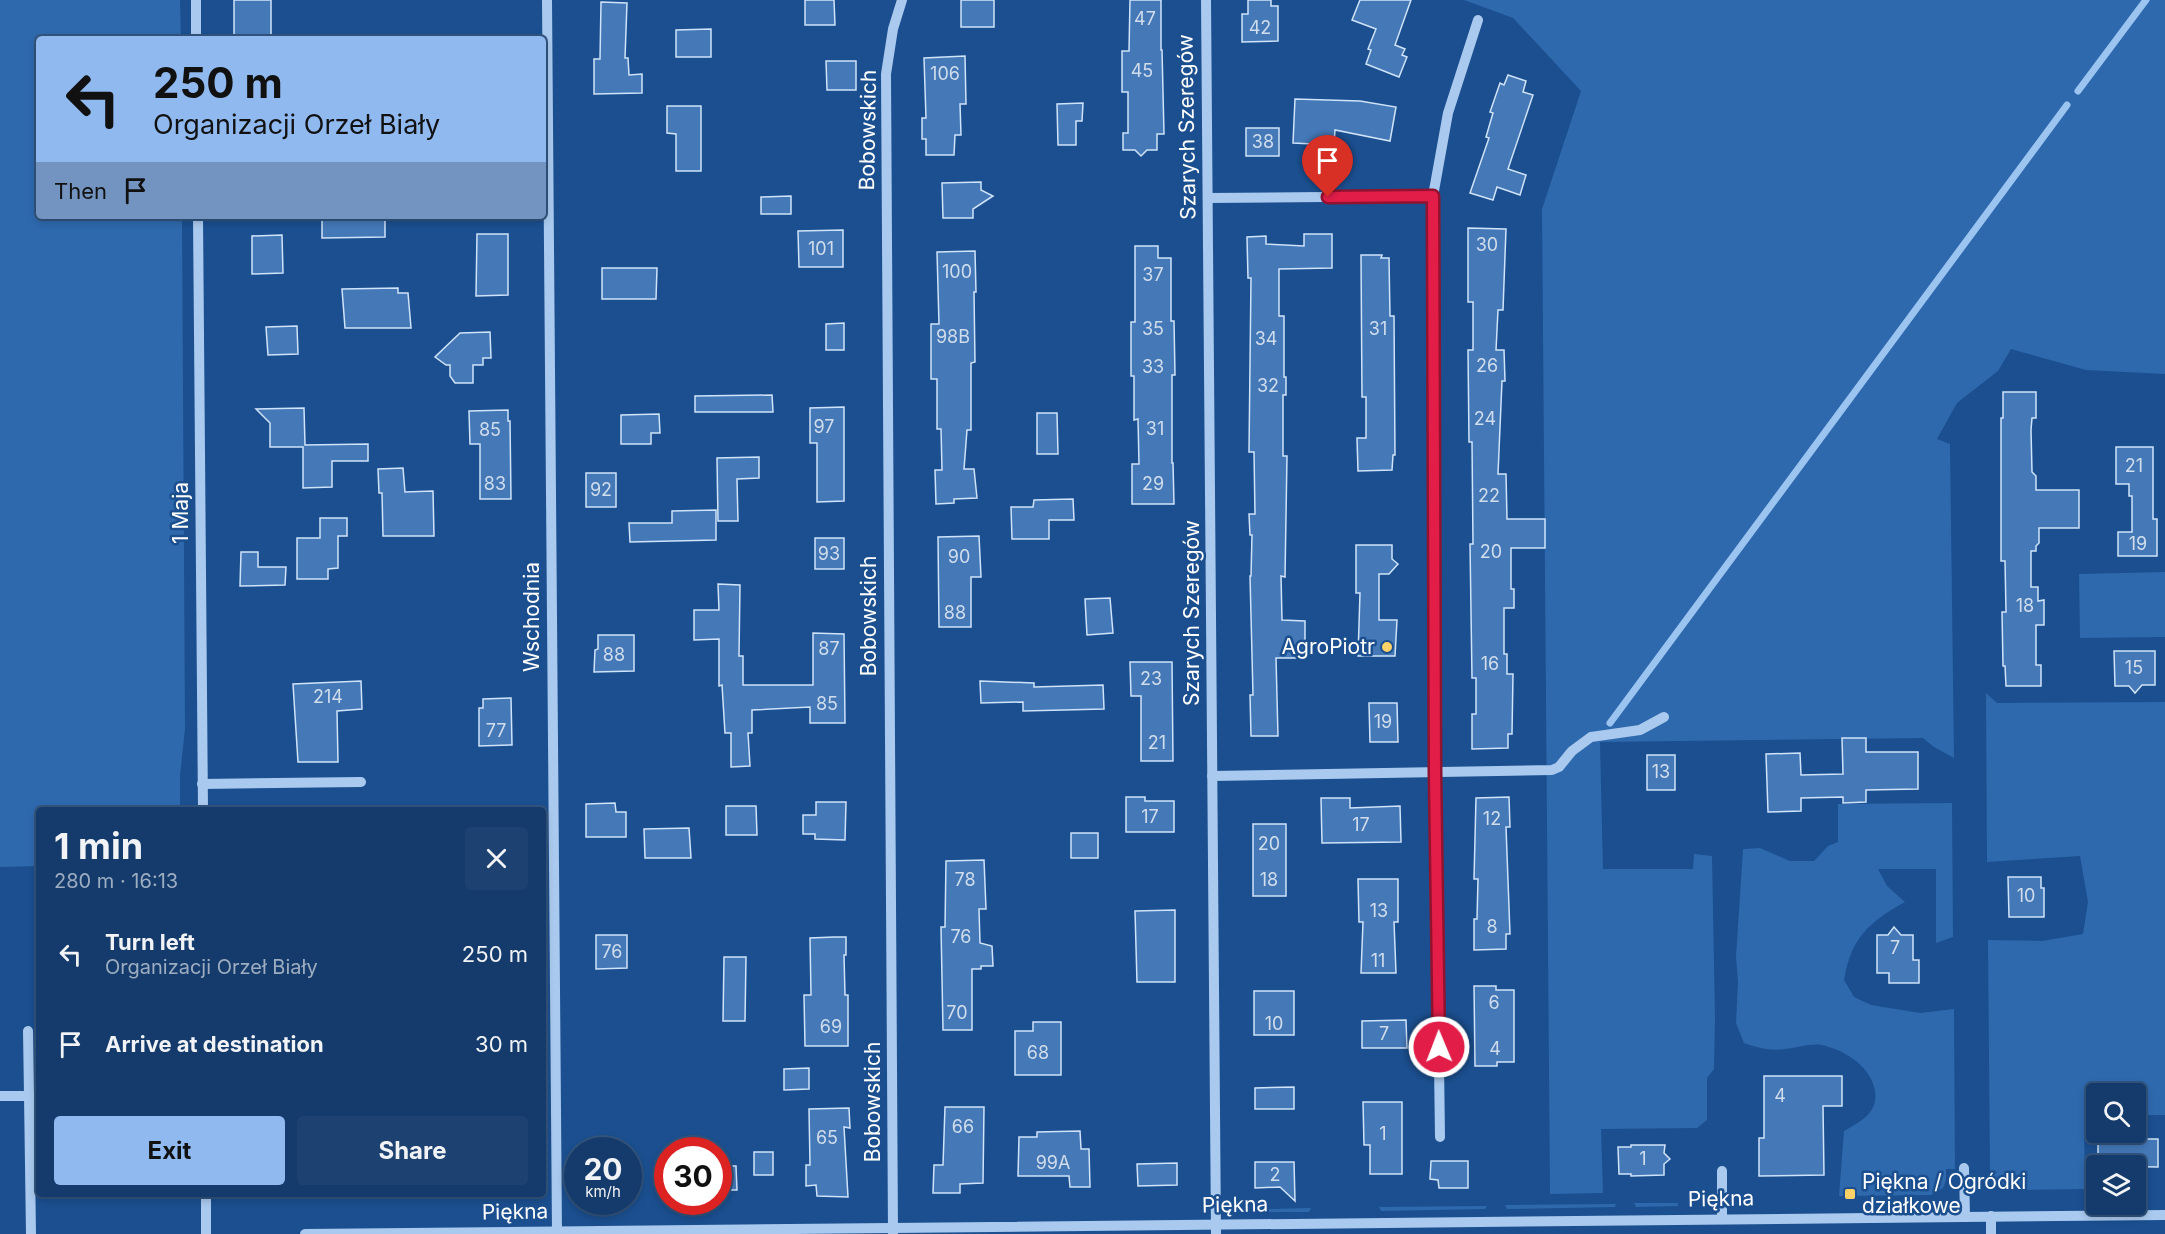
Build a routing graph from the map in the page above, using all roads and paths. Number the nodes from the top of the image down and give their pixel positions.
1 (196, 0) edge
2 (547, 0) edge
3 (902, 0) edge
4 (1206, 0) edge
5 (1478, 20) dead end
6 (196, 36) edge
7 (1433, 196) junction
8 (1208, 198) junction
9 (198, 219) edge
10 (1664, 717) dead end
11 (1435, 773) junction
12 (1212, 776) junction
13 (361, 782) dead end
14 (202, 784) junction
15 (203, 807) edge
16 (28, 1031) dead end
17 (0, 1096) edge
18 (29, 1096) junction
19 (1440, 1137) dead end
20 (1964, 1168) dead end
21 (1722, 1171) dead end
22 (206, 1197) edge
23 (2165, 1215) edge
24 (1991, 1216) junction
25 (1965, 1217) junction
26 (1722, 1219) junction
27 (1216, 1229) edge
28 (1184, 1230) edge
29 (893, 1231) edge
30 (557, 1233) edge
31 (31, 1234) edge
32 (206, 1234) edge
33 (305, 1234) edge
34 (1991, 1234) edge

1 - 6 street
2 - 30 street, Wschodnia
3 - 29 street, Bobowskich
4 - 8 street, Szarych Szeregów
5 - 7 street
7 - 8 street
7 - 11 street
8 - 12 street, Szarych Szeregów
9 - 14 street, 1 Maja
10 - 11 street
11 - 12 street
11 - 19 street
12 - 27 street, Szarych Szeregów
13 - 14 street
14 - 15 street, 1 Maja
16 - 18 street
17 - 18 street
18 - 31 street
20 - 25 street
21 - 26 street
22 - 32 street
23 - 24 street, Piękna
24 - 25 street, Piękna
24 - 34 street
25 - 26 street, Piękna
26 - 27 street, Piękna
27 - 28 street, Piękna
28 - 29 street, Piękna
29 - 30 street, Piękna
30 - 33 street, Piękna

